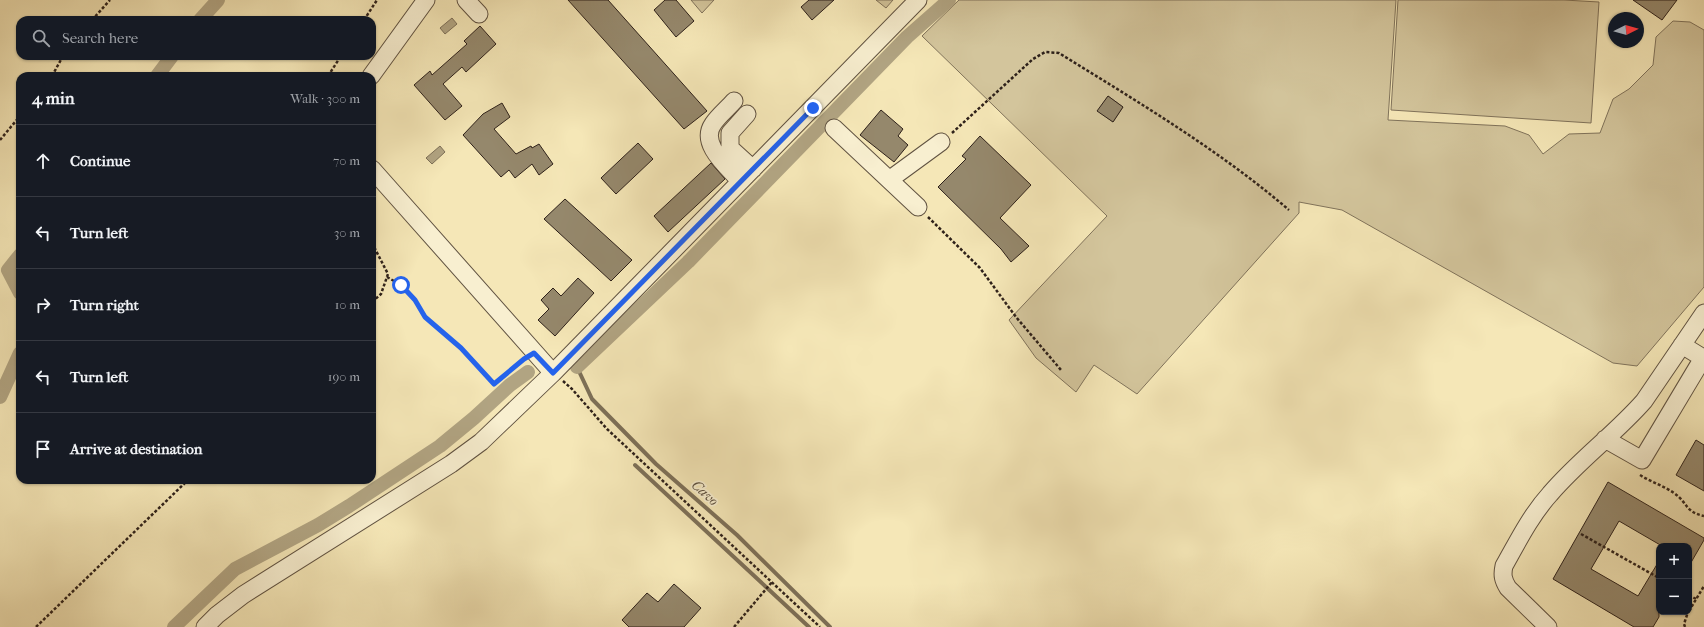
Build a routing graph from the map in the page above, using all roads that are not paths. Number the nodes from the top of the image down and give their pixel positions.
1 (426, 0) edge
2 (466, 0) edge
3 (918, 0) edge
4 (479, 14) dead end
5 (374, 72) edge
6 (834, 128) dead end
7 (941, 142) road end
8 (753, 169) junction
9 (376, 174) edge
10 (889, 180) junction
11 (740, 181) junction
12 (918, 207) road end
13 (1704, 313) edge
14 (1682, 345) junction
15 (553, 373) junction
16 (1605, 439) junction
17 (205, 627) edge
18 (1548, 627) edge

1 - 5 street
2 - 4 street
3 - 8 street
6 - 10 street
7 - 10 street
8 - 11 street
8 - 11 street
9 - 15 street
10 - 12 street
11 - 15 street
13 - 14 street
14 - 16 street
14 - 16 street
15 - 17 street
16 - 18 street

